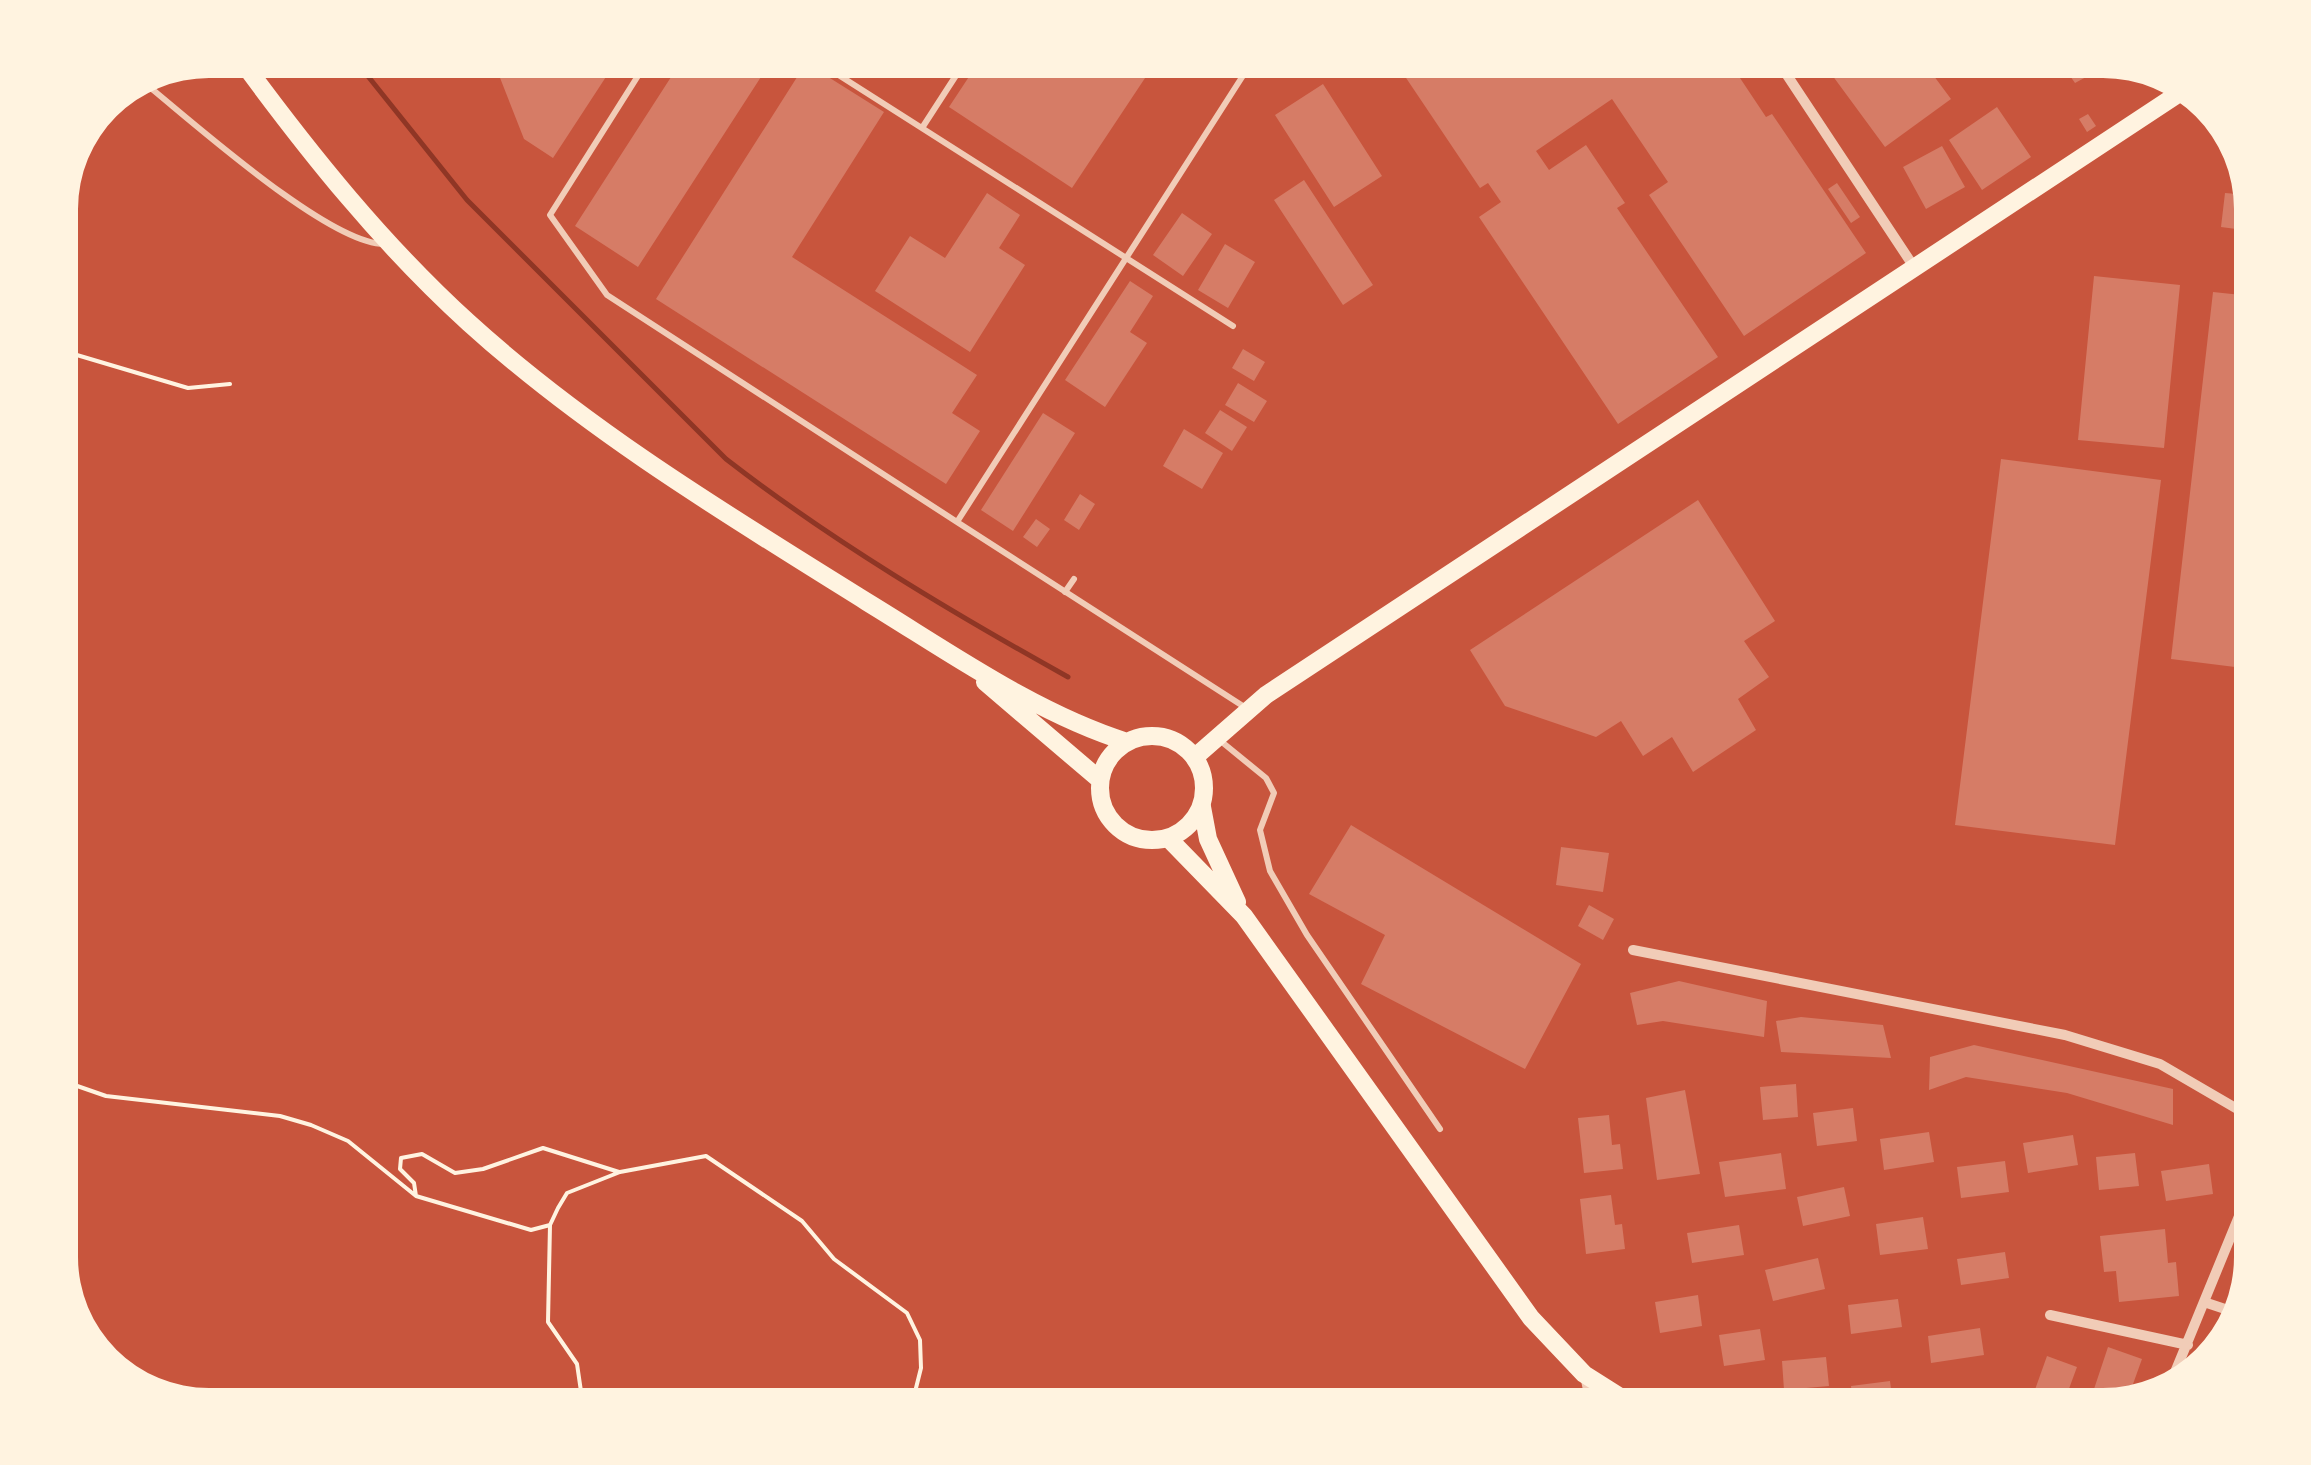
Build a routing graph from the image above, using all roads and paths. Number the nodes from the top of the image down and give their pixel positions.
1 (254, 78) edge
2 (637, 78) edge
3 (843, 78) edge
4 (954, 78) edge
5 (1242, 78) edge
6 (1789, 78) edge
7 (153, 90) edge
8 (2172, 98) edge
9 (922, 128) junction
10 (390, 244) junction
11 (1126, 258) junction
12 (1914, 267) junction
13 (1232, 326) dead end
14 (78, 355) edge
15 (230, 384) dead end
16 (957, 522) junction
17 (1074, 579) dead end
18 (1065, 592) junction
19 (950, 653) junction
20 (1247, 709) junction
21 (1216, 738) junction
22 (1127, 742) junction
23 (1195, 757) junction
24 (1100, 780) junction
25 (1202, 808) junction
26 (1169, 839) junction
27 (1244, 916) junction
28 (1633, 950) dead end
29 (78, 1086) edge
30 (2234, 1107) edge
31 (1440, 1129) dead end
32 (620, 1172) junction
33 (416, 1196) junction
34 (550, 1225) junction
35 (2234, 1232) edge
36 (2207, 1303) junction
37 (2223, 1308) edge
38 (2050, 1315) dead end
39 (2188, 1344) junction
40 (2180, 1361) edge
41 (1584, 1374) junction
42 (580, 1388) edge
43 (916, 1388) edge
44 (1587, 1388) edge
45 (1603, 1388) edge

1 - 10 main road
2 - 16 lane
3 - 9 lane
4 - 9 lane
5 - 11 lane
6 - 12 street
7 - 10 lane
8 - 12 main road
9 - 11 lane
10 - 19 main road
11 - 13 lane
11 - 16 lane
12 - 20 main road
14 - 15 path
16 - 18 lane
17 - 18 lane
18 - 20 lane
19 - 22 main road
19 - 24 main road
20 - 21 main road
21 - 23 main road
21 - 31 lane
22 - 23 main road
22 - 24 main road
23 - 25 main road
24 - 26 main road
25 - 26 main road
25 - 27 main road
26 - 27 main road
27 - 41 main road
28 - 30 street
29 - 33 path
32 - 33 path
32 - 34 path
32 - 43 path
33 - 34 path
34 - 42 path
35 - 36 street
36 - 37 street
36 - 39 street
38 - 39 street
39 - 40 street
41 - 44 street
41 - 45 main road

